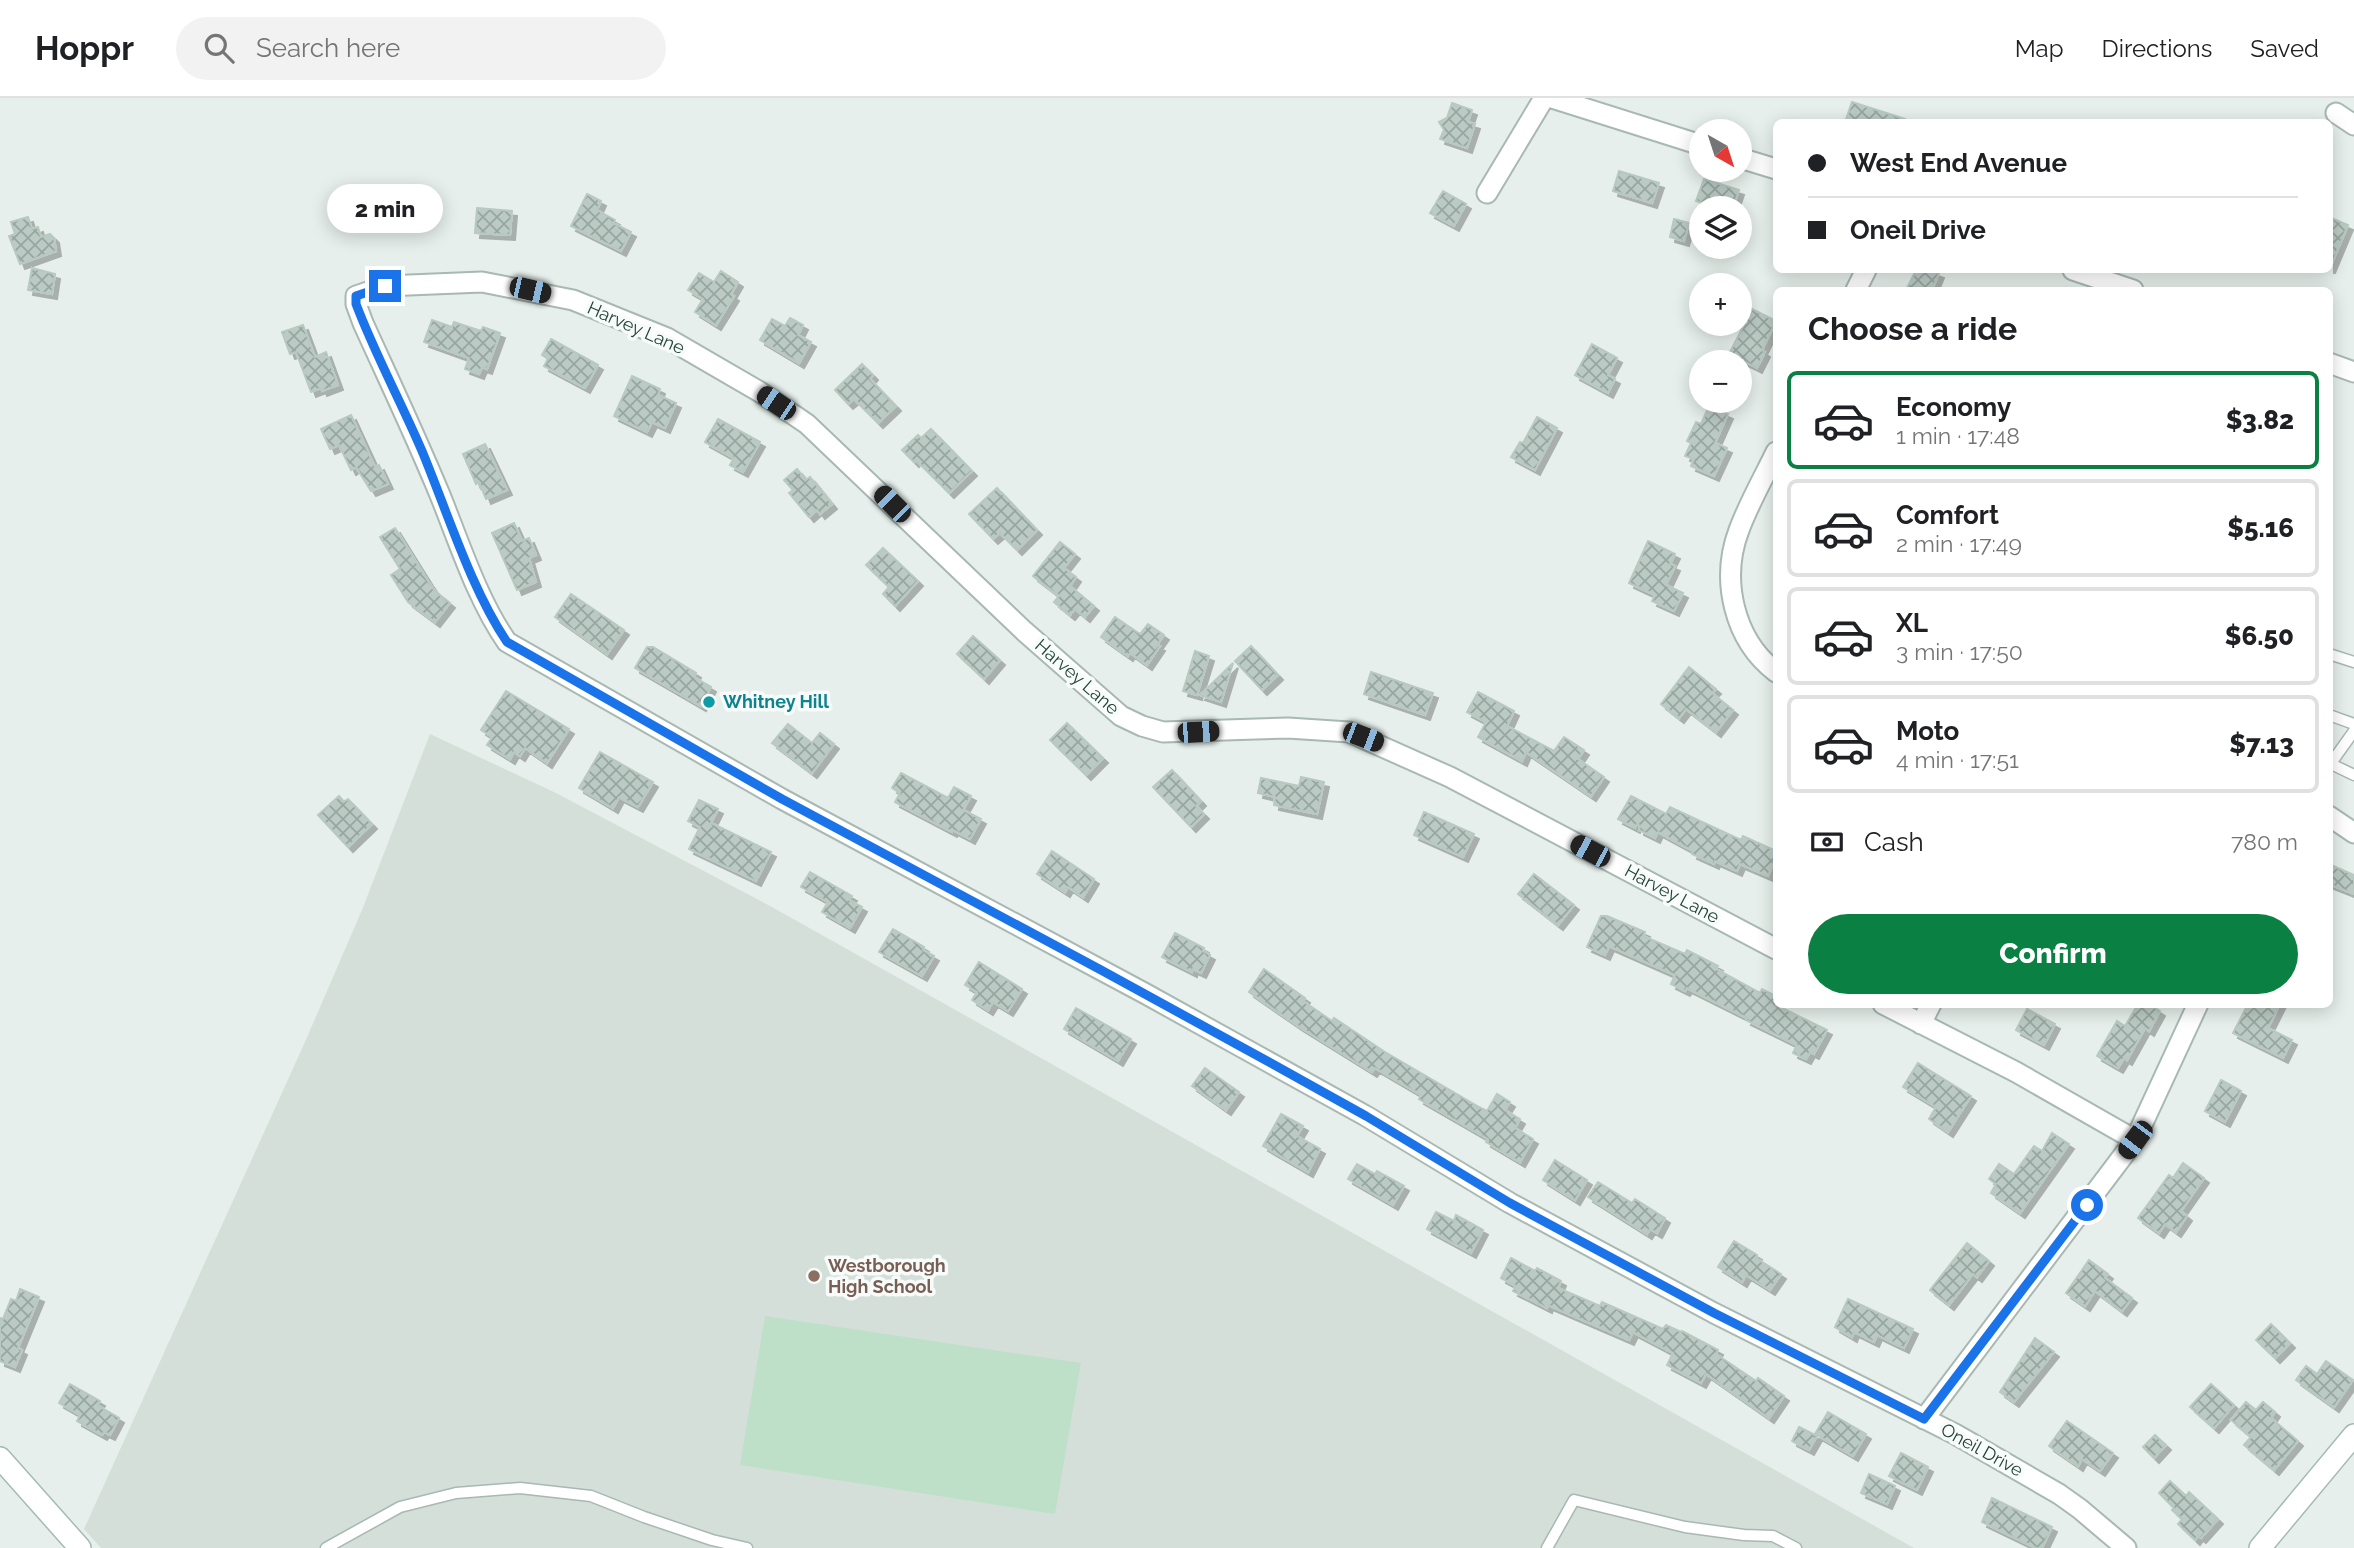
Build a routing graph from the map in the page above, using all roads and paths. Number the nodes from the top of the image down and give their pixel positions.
1 (1544, 98) edge
2 (1552, 98) edge
3 (2336, 113) dead end
4 (2354, 125) edge
5 (1689, 141) edge
6 (1752, 162) edge
7 (1773, 168) edge
8 (1487, 194) dead end
9 (2082, 273) edge
10 (2124, 287) edge
11 (525, 290) joint
12 (2333, 364) edge
13 (2354, 372) edge
14 (1773, 458) edge
15 (2333, 655) edge
16 (2354, 662) edge
17 (1773, 669) edge
18 (2333, 716) edge
19 (2354, 724) edge
20 (2354, 731) edge
21 (2333, 761) edge
22 (2333, 766) edge
23 (2354, 775) edge
24 (2333, 819) edge
25 (2354, 832) edge
26 (1773, 947) edge
27 (1891, 1008) edge
28 (1929, 1008) edge
29 (2195, 1008) edge
30 (1921, 1024) junction
31 (2135, 1140) junction
32 (1924, 1419) junction
33 (2354, 1436) edge
34 (0, 1458) edge
35 (80, 1548) edge
36 (326, 1548) edge
37 (747, 1548) edge
38 (1547, 1548) edge
39 (1796, 1548) edge
40 (2126, 1548) edge
41 (2260, 1548) edge

1 - 8 street
2 - 5 street
3 - 4 street
6 - 7 street
9 - 10 street
11 - 26 street, Harvey Lane
11 - 32 street, Oneil Drive
12 - 13 street
14 - 17 street
15 - 16 lane
18 - 19 lane
20 - 21 lane
22 - 23 lane
24 - 25 street
27 - 30 street
28 - 30 street
29 - 31 street
30 - 31 street
31 - 32 street
32 - 40 street, Oneil Drive
33 - 41 main road
34 - 35 main road
36 - 37 lane
38 - 39 lane

